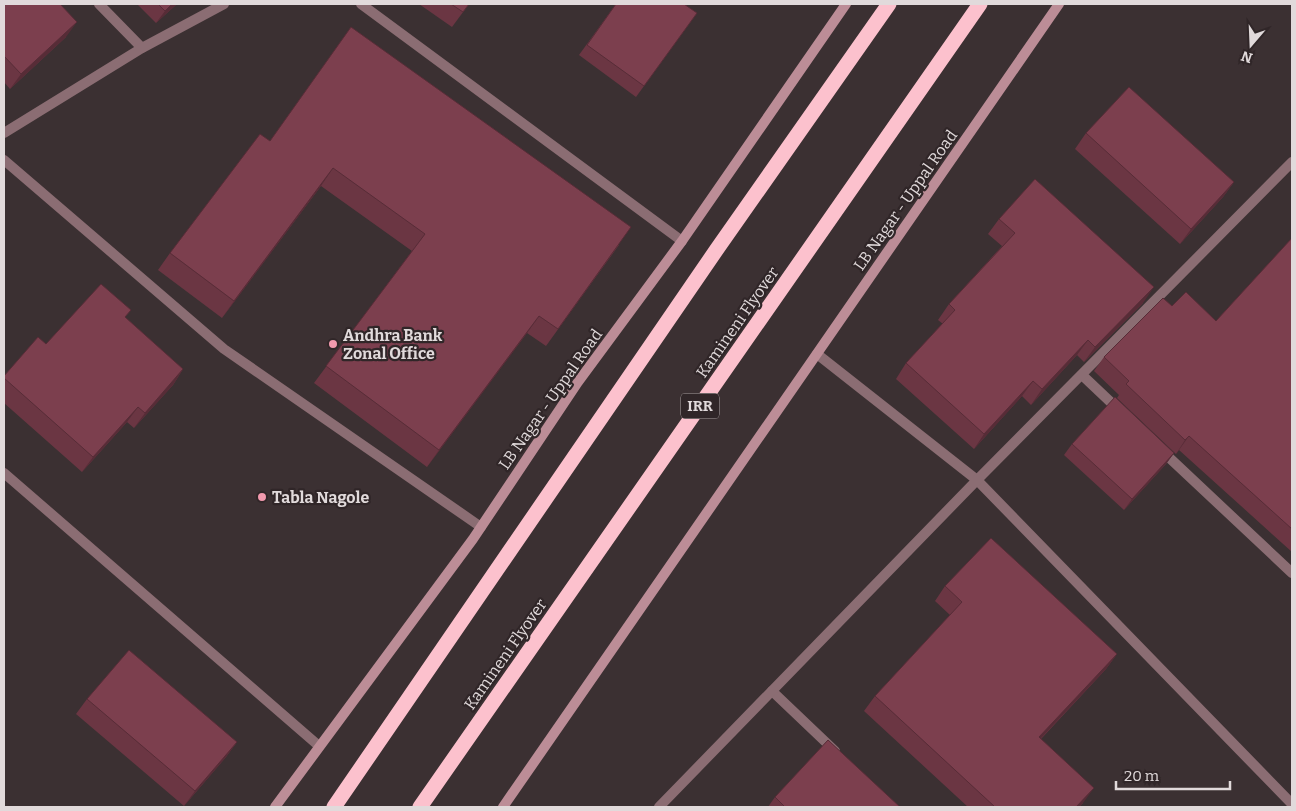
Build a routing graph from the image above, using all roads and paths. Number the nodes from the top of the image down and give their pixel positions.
1 (99, 4) edge
2 (224, 4) edge
3 (361, 4) edge
4 (846, 4) edge
5 (889, 4) edge
6 (980, 4) edge
7 (1059, 4) edge
8 (142, 48) junction
9 (4, 133) edge
10 (4, 160) edge
11 (1292, 162) edge
12 (682, 241) junction
13 (817, 354) junction
14 (1082, 375) junction
15 (1131, 421) edge
16 (1152, 441) edge
17 (4, 472) edge
18 (977, 480) junction
19 (481, 527) junction
20 (1290, 567) edge
21 (772, 691) junction
22 (319, 746) junction
23 (843, 760) edge
24 (1292, 804) edge
25 (275, 807) edge
26 (334, 807) edge
27 (420, 807) edge
28 (503, 807) edge
29 (659, 807) edge

1 - 8 street
2 - 8 street
3 - 12 street
4 - 12 street, LB Nagar - Uppal Road
5 - 26 highway
6 - 27 highway, Kamineni Flyover / IRR
7 - 13 street, LB Nagar - Uppal Road
8 - 9 street
10 - 19 street
11 - 14 street
12 - 19 street, LB Nagar - Uppal Road
13 - 18 street
13 - 28 street, LB Nagar - Uppal Road
14 - 15 street
14 - 18 street
16 - 20 street
17 - 22 street
18 - 21 street
18 - 24 street
19 - 22 street, LB Nagar - Uppal Road
21 - 23 street
21 - 29 street
22 - 25 street, LB Nagar - Uppal Road

